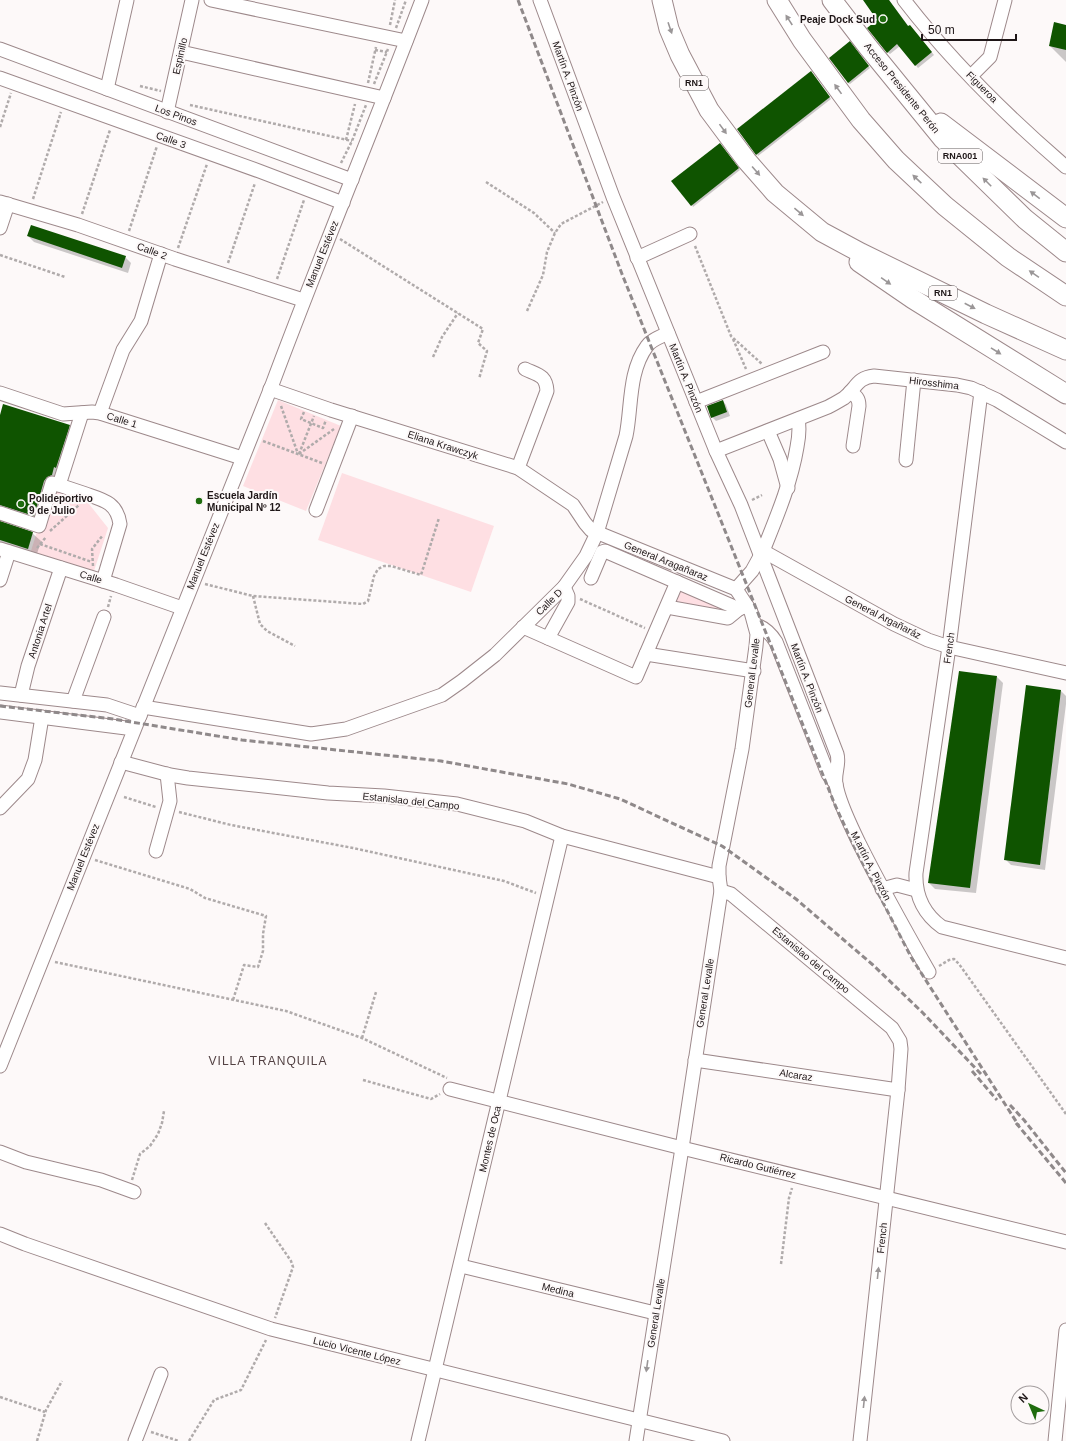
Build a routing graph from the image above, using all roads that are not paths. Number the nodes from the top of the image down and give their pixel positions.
1 (127, 0) edge
2 (192, 0) edge
3 (211, 0) edge
4 (422, 0) edge
5 (540, 0) edge
6 (662, 0) edge
7 (777, 0) edge
8 (832, 0) edge
9 (904, 0) edge
10 (1005, 0) edge
11 (406, 42) junction
12 (0, 49) edge
13 (180, 52) junction
14 (971, 76) junction
15 (0, 78) edge
16 (900, 87) junction
17 (107, 89) junction
18 (384, 98) junction
19 (169, 102) junction
20 (1066, 167) edge
21 (352, 180) junction
22 (4, 203) edge
23 (343, 203) junction
24 (1066, 218) edge
25 (0, 228) edge
26 (822, 232) junction
27 (690, 234) road end
28 (1066, 252) edge
29 (161, 254) junction
30 (637, 258) junction
31 (1066, 296) edge
32 (303, 300) junction
33 (668, 333) junction
34 (1066, 350) edge
35 (823, 352) dead end
36 (525, 369) dead end
37 (914, 380) junction
38 (273, 390) junction
39 (850, 392) junction
40 (981, 392) junction
41 (0, 393) edge
42 (1066, 394) edge
43 (696, 402) junction
44 (82, 413) junction
45 (100, 413) junction
46 (352, 416) junction
47 (798, 419) junction
48 (768, 431) junction
49 (1066, 442) edge
50 (853, 446) dead end
51 (716, 451) junction
52 (242, 458) junction
53 (906, 460) dead end
54 (518, 468) junction
55 (59, 485) junction
56 (788, 488) junction
57 (316, 510) dead end
58 (0, 514) edge
59 (597, 533) junction
60 (5, 550) edge
61 (762, 554) junction
62 (61, 568) junction
63 (591, 578) dead end
64 (0, 580) edge
65 (103, 581) junction
66 (677, 582) junction
67 (736, 589) junction
68 (566, 593) junction
69 (666, 607) junction
70 (182, 608) junction
71 (743, 608) junction
72 (104, 618) road end
73 (755, 625) junction
74 (523, 627) junction
75 (548, 638) junction
76 (949, 647) junction
77 (646, 654) junction
78 (754, 671) junction
79 (1066, 674) edge
80 (0, 693) edge
81 (22, 696) junction
82 (74, 701) junction
83 (142, 711) junction
84 (0, 712) edge
85 (42, 717) junction
86 (134, 729) junction
87 (837, 754) joint
88 (121, 762) junction
89 (167, 774) junction
90 (836, 784) junction
91 (0, 808) edge
92 (562, 836) junction
93 (156, 851) dead end
94 (719, 877) junction
95 (882, 889) junction
96 (721, 891) junction
97 (919, 896) junction
98 (1066, 958) edge
99 (929, 972) road end
100 (897, 1035) joint
101 (695, 1060) junction
102 (0, 1066) edge
103 (450, 1089) road end
104 (898, 1090) junction
105 (499, 1101) junction
106 (682, 1148) junction
107 (0, 1152) edge
108 (132, 1191) road end
109 (886, 1198) junction
110 (0, 1234) edge
111 (1066, 1242) edge
112 (460, 1266) junction
113 (655, 1313) junction
114 (1066, 1330) edge
115 (434, 1371) junction
116 (161, 1374) dead end
117 (639, 1420) junction
118 (135, 1441) edge
119 (418, 1441) edge
120 (636, 1441) edge
121 (723, 1441) edge
122 (860, 1441) edge
123 (1055, 1441) edge

1 - 17 street
2 - 13 street, Espinillo
3 - 11 street
4 - 11 street, Manuel Estévez
5 - 30 street, Martín A. Pinzón
6 -> 26 highway, RN1
31 -> 7 highway
8 - 16 highway, Acceso Presidente Perón / RNA001
9 - 14 street, Figueroa
10 - 14 street
11 - 18 street, Manuel Estévez
12 - 17 street, Los Pinos
13 - 18 street
13 - 19 street, Espinillo
14 - 20 street, Figueroa
15 - 23 street, Calle 3
24 -> 16 highway
28 -> 16 highway, Acceso Presidente Perón / RNA001
17 - 19 street, Los Pinos
18 - 21 street, Manuel Estévez
19 - 21 street, Los Pinos
21 - 23 street, Manuel Estévez
22 - 25 street
22 - 29 street, Calle 2
23 - 32 street, Manuel Estévez
26 -> 34 highway, RN1
26 -> 42 highway
27 - 30 street
29 - 32 street, Calle 2
29 - 45 street
30 - 33 street, Martín A. Pinzón
32 - 38 street, Manuel Estévez
33 - 43 street, Martín A. Pinzón
33 - 59 street, Calle D
35 - 43 street
36 - 54 street
37 - 39 street, Hirosshima
37 - 40 street, Hirosshima
37 - 53 street
38 - 46 street, Eliana Krawczyk
38 - 52 street, Manuel Estévez
39 - 47 street
39 - 50 street
40 - 49 street, Hirosshima
40 - 76 street, French
41 - 44 street, Calle 1
43 - 51 street, Martín A. Pinzón
44 - 45 street, Calle 1
44 - 55 street
45 - 52 street, Calle 1
46 - 54 street, Eliana Krawczyk
46 - 57 street
47 - 48 street
47 - 56 street
48 - 51 street
48 - 56 street
51 - 61 street, Martín A. Pinzón
52 - 70 street, Manuel Estévez
54 - 59 street, Eliana Krawczyk
55 - 58 street
55 - 65 street
56 - 61 street
59 - 67 street, General Aragañaraz
59 - 68 street, Calle D
60 - 62 street, Calle
60 - 64 street
61 - 67 street
61 - 76 street, General Argañaráz
61 - 87 street, Martín A. Pinzón
62 - 65 street, Calle
62 - 81 street, Antonia Artel
63 - 66 street
65 - 70 street, Calle
66 - 69 street
66 - 71 street
67 - 71 street, General Levalle
68 - 74 street, Calle D
68 - 75 street
69 - 71 street
69 - 77 street
70 - 83 street, Manuel Estévez
71 - 73 street, General Levalle
72 - 82 street
73 - 78 street, General Levalle
73 - 90 street
74 - 75 street
74 - 83 street, Calle D
75 - 77 street
76 - 79 street, General Argañaráz
76 - 97 street, French
77 - 78 street
78 - 94 street, General Levalle
80 - 81 street, Calle D
81 - 82 street, Calle D
82 - 83 street, Calle D
83 - 86 street, Manuel Estévez
84 - 85 street
85 - 86 street
85 - 91 street
86 - 88 street, Manuel Estévez
87 - 90 street, M.artín A. Pinzón
88 - 89 street, Estanislao del Campo
88 - 102 street, Manuel Estévez
89 - 92 street, Estanislao del Campo
89 - 93 street
90 - 95 street, M.artín A. Pinzón
92 - 94 street, Estanislao del Campo
92 - 105 street, Montes de Oca
94 - 96 street, General Levalle
95 - 97 street
95 - 99 street, M.artín A. Pinzón
96 - 100 street, Estanislao del Campo
96 - 101 street, General Levalle
97 - 98 street
100 - 104 street, French
101 - 104 street, Alcaraz
101 - 106 street, General Levalle
103 - 105 street, Ricardo Gutiérrez
104 - 109 street, French
105 - 106 street, Ricardo Gutiérrez
105 - 112 street, Montes de Oca
106 - 109 street, Ricardo Gutiérrez
106 - 113 street, General Levalle
107 - 108 street
109 - 111 street, Ricardo Gutiérrez
122 -> 109 street, French
110 - 115 street, Lucio Vicente López
112 - 113 street, Medina
112 - 115 street, Montes de Oca
113 -> 117 street, General Levalle
114 - 123 street
115 - 117 street, Lucio Vicente López
115 - 119 street, Montes de Oca
116 - 118 street
117 - 120 street, General Levalle
117 - 121 street, Lucio Vicente López

